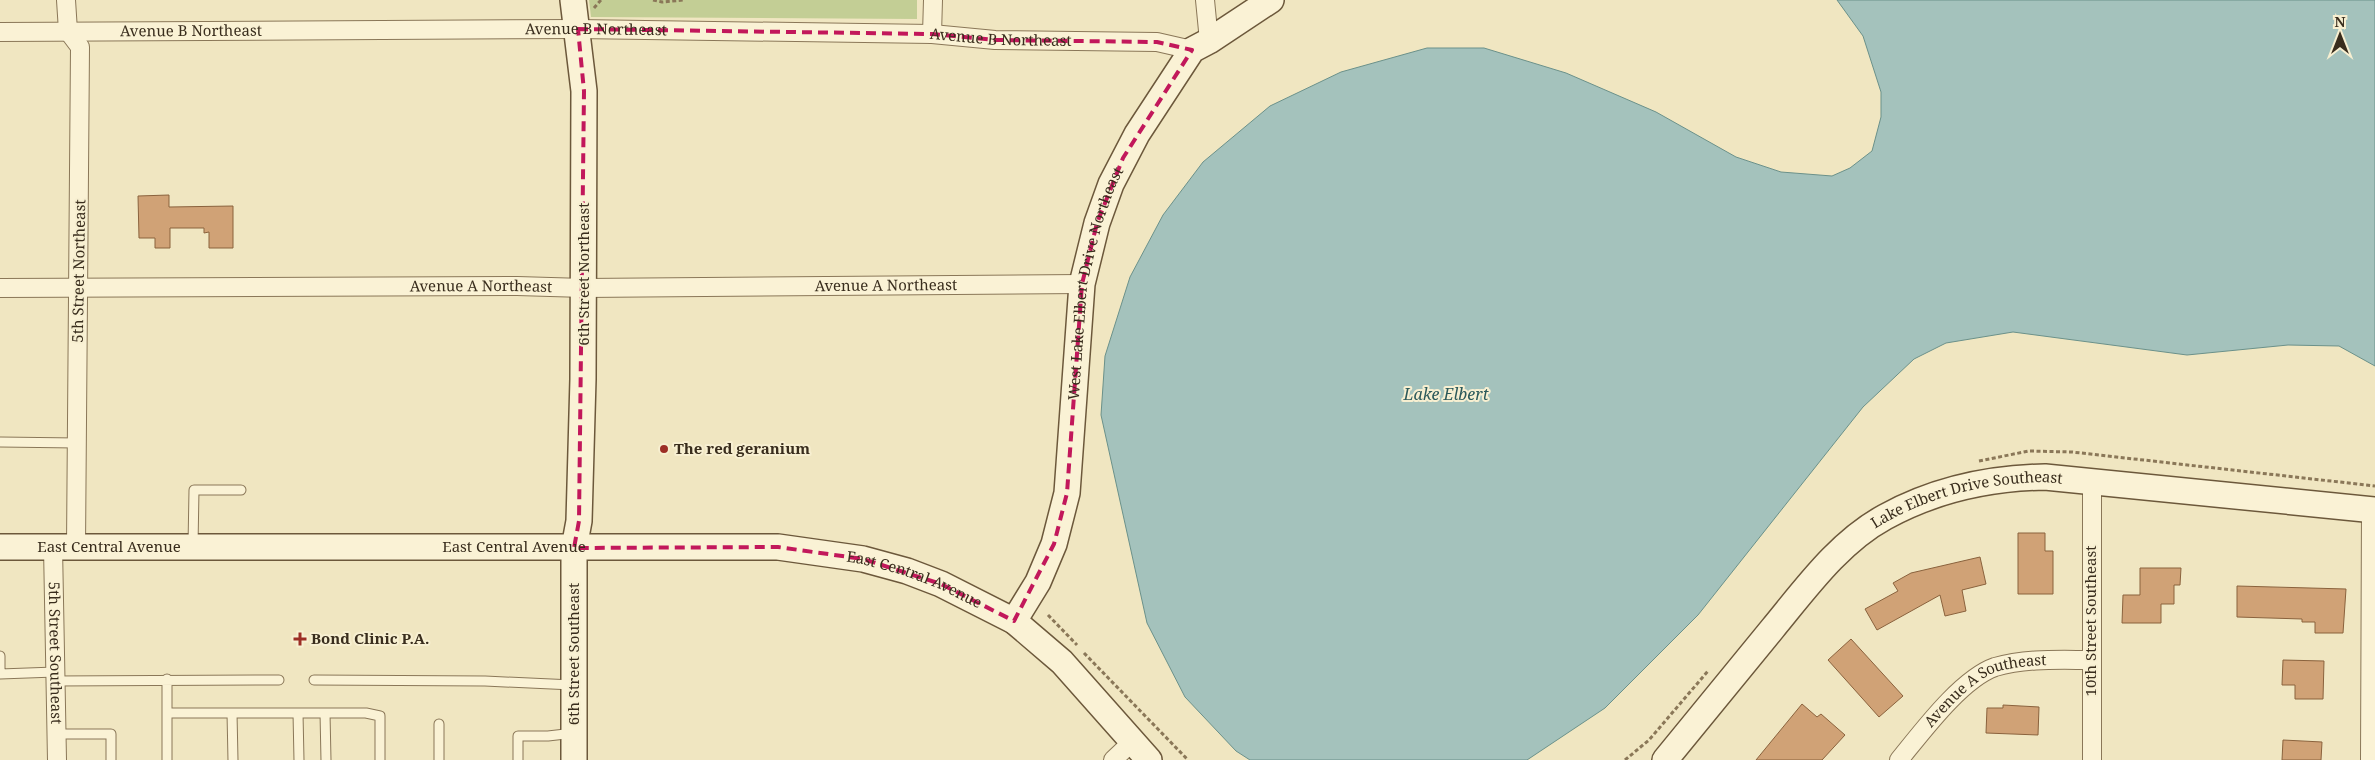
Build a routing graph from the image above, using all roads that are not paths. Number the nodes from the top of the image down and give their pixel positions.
1 (66, 0) edge
2 (933, 0) edge
3 (1205, 0) edge
4 (1271, 0) edge
5 (581, 13) edge
6 (0, 32) edge
7 (68, 32) junction
8 (932, 34) junction
9 (1201, 45) junction
10 (1082, 284) junction
11 (0, 288) edge
12 (78, 288) junction
13 (584, 288) junction
14 (0, 442) edge
15 (77, 443) junction
16 (2092, 481) junction
17 (241, 490) dead end
18 (2374, 502) edge
19 (65, 546) junction
20 (0, 547) edge
21 (193, 547) junction
22 (574, 548) junction
23 (1014, 621) junction
24 (0, 656) edge
25 (2091, 660) junction
26 (0, 674) edge
27 (55, 676) junction
28 (167, 679) junction
29 (279, 680) dead end
30 (314, 680) dead end
31 (573, 685) junction
32 (167, 713) junction
33 (232, 713) junction
34 (298, 713) junction
35 (326, 713) junction
36 (438, 724) dead end
37 (574, 733) junction
38 (56, 734) junction
39 (1132, 742) junction
40 (57, 760) edge
41 (111, 760) edge
42 (167, 760) edge
43 (233, 760) edge
44 (299, 760) edge
45 (326, 760) edge
46 (380, 760) edge
47 (439, 760) edge
48 (518, 760) edge
49 (574, 760) edge
50 (1113, 760) edge
51 (1149, 760) edge
52 (1665, 760) edge
53 (1899, 760) edge
54 (2092, 760) edge
55 (2370, 760) edge

1 - 7 street, 5th Street Northeast
2 - 8 street
3 - 9 street
4 - 9 main road, West Lake Elbert Drive Northeast
5 - 7 street, Avenue B Northeast
5 - 8 street, Avenue B Northeast
5 - 13 main road, 6th Street Northeast
6 - 7 street, Avenue B Northeast
7 - 12 street, 5th Street Northeast
8 - 9 street, Avenue B Northeast
9 - 10 main road, West Lake Elbert Drive Northeast
10 - 13 street, Avenue A Northeast
10 - 23 main road, West Lake Elbert Drive Northeast
11 - 12 street, Avenue A Northeast
12 - 13 street, Avenue A Northeast
12 - 15 street, 5th Street Northeast
13 - 22 main road, 6th Street Northeast
14 - 15 lane
15 - 19 street, 5th Street Northeast
16 - 18 main road, Lake Elbert Drive Southeast
16 - 25 street, 10th Street Southeast
16 - 52 main road, Lake Elbert Drive Southeast
17 - 21 lane
18 - 55 street
19 - 20 main road, East Central Avenue
19 - 21 main road, East Central Avenue
19 - 27 street, 5th Street Southeast
21 - 22 main road, East Central Avenue
22 - 23 main road, East Central Avenue
22 - 31 main road, 6th Street Southeast
23 - 39 main road
24 - 26 lane
25 - 53 street, Avenue A Southeast
25 - 54 street, 10th Street Southeast
26 - 27 lane
27 - 28 lane
27 - 38 street, 5th Street Southeast
28 - 29 lane
28 - 32 lane
30 - 31 lane
31 - 37 main road, 6th Street Southeast
32 - 33 lane
32 - 42 lane
33 - 34 lane
33 - 43 lane
34 - 35 lane
34 - 44 lane
35 - 45 lane
35 - 46 lane
36 - 47 lane
37 - 48 lane
37 - 49 main road, 6th Street Southeast
38 - 40 street, 5th Street Southeast
38 - 41 lane
39 - 50 street
39 - 51 main road

